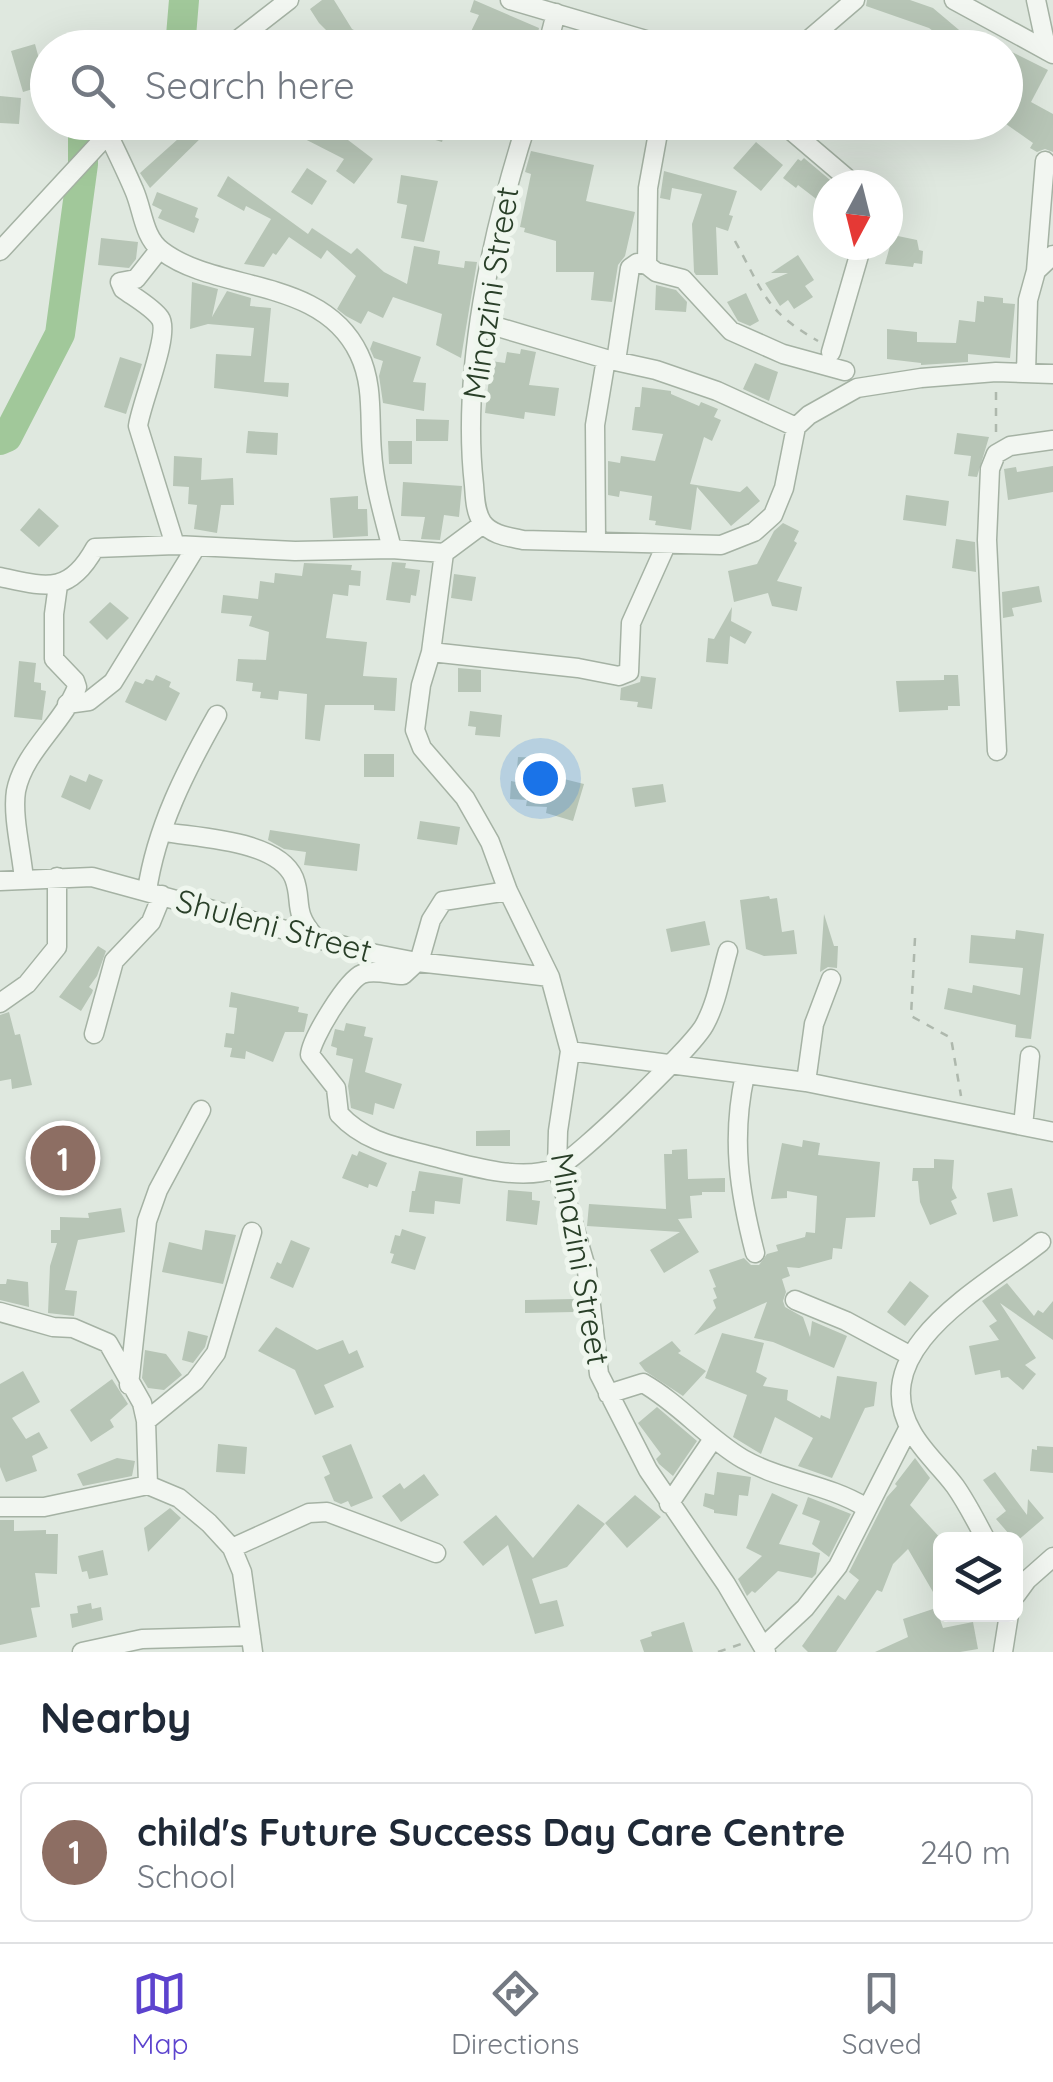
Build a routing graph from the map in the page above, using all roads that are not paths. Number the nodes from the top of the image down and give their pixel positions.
1 (289, 0) edge
2 (510, 0) edge
3 (855, 0) edge
4 (954, 0) edge
5 (1036, 0) edge
6 (556, 14) junction
7 (250, 30) edge
8 (552, 30) edge
9 (611, 30) edge
10 (820, 30) edge
11 (1009, 30) edge
12 (1023, 37) edge
13 (1050, 52) edge
14 (102, 140) edge
15 (111, 140) edge
16 (521, 140) edge
17 (657, 140) edge
18 (801, 140) edge
19 (1046, 161) dead end
20 (837, 170) edge
21 (2, 247) edge
22 (159, 250) junction
23 (1053, 255) edge
24 (858, 260) edge
25 (647, 265) junction
26 (1040, 278) edge
27 (480, 322) junction
28 (831, 352) road end
29 (611, 360) junction
30 (845, 371) dead end
31 (1026, 373) junction
32 (1053, 374) edge
33 (796, 427) junction
34 (1053, 440) edge
35 (483, 524) junction
36 (596, 541) junction
37 (176, 545) junction
38 (666, 545) junction
39 (196, 546) junction
40 (392, 549) junction
41 (444, 553) junction
42 (0, 577) edge
43 (58, 585) junction
44 (431, 652) junction
45 (67, 704) junction
46 (217, 716) dead end
47 (997, 751) dead end
48 (164, 832) junction
49 (57, 876) junction
50 (24, 880) junction
51 (0, 881) edge
52 (508, 891) junction
53 (154, 893) junction
54 (314, 936) junction
55 (728, 951) dead end
56 (418, 962) junction
57 (550, 978) junction
58 (831, 979) dead end
59 (0, 1003) edge
60 (94, 1034) dead end
61 (570, 1051) junction
62 (1030, 1056) dead end
63 (670, 1064) junction
64 (745, 1075) junction
65 (806, 1082) junction
66 (201, 1110) dead end
67 (1023, 1126) junction
68 (1053, 1132) edge
69 (557, 1168) junction
70 (252, 1232) dead end
71 (1040, 1242) dead end
72 (755, 1253) dead end
73 (795, 1300) dead end
74 (0, 1312) edge
75 (911, 1356) junction
76 (129, 1385) junction
77 (608, 1394) junction
78 (146, 1421) junction
79 (908, 1427) junction
80 (713, 1439) junction
81 (148, 1485) junction
82 (670, 1504) junction
83 (0, 1507) edge
84 (865, 1508) junction
85 (981, 1532) edge
86 (232, 1548) junction
87 (436, 1553) dead end
88 (1053, 1557) edge
89 (1023, 1588) edge
90 (1008, 1622) edge
91 (252, 1644) edge
92 (762, 1646) edge
93 (82, 1652) edge
94 (1002, 1652) edge

1 - 7 street
2 - 6 street
3 - 10 street
4 - 11 street
5 - 13 street
6 - 8 street
6 - 9 street
12 - 13 street
14 - 21 street
15 - 22 street
16 - 27 street, Minazini Street
17 - 25 street
18 - 20 street
19 - 26 street
22 - 37 street
22 - 40 street
23 - 26 street
24 - 28 street
25 - 29 street
25 - 30 street
26 - 31 street
27 - 29 street
27 - 35 street, Minazini Street
29 - 33 street
29 - 36 street
31 - 32 street
31 - 33 street
33 - 38 street
34 - 47 street
35 - 36 street
35 - 41 street
36 - 38 street
37 - 39 street
37 - 43 street
38 - 44 street
39 - 40 street
39 - 45 street
40 - 41 street
41 - 44 street, Minazini Street
42 - 43 street
43 - 45 street
44 - 52 street, Minazini Street
45 - 50 street
46 - 48 street
48 - 53 street
48 - 54 street
49 - 50 street, Shuleni Street
49 - 53 street, Shuleni Street
49 - 59 street
50 - 51 street, Shuleni Street
52 - 56 street
52 - 57 street, Minazini Street
53 - 54 street, Shuleni Street
53 - 60 street
54 - 56 street, Shuleni Street
55 - 63 street
56 - 57 street, Shuleni Street
56 - 69 street
57 - 61 street, Minazini Street
58 - 65 street
61 - 63 street
61 - 69 street, Minazini Street
62 - 67 street
63 - 64 street
63 - 69 street
64 - 65 street
64 - 72 street
65 - 67 street
66 - 76 street
67 - 68 street
69 - 77 street, Minazini Street
70 - 78 street
71 - 75 street
73 - 75 street
74 - 76 street
75 - 79 street
76 - 78 street
77 - 80 street
77 - 82 street, Minazini Street
78 - 81 street
79 - 84 street
79 - 85 street
80 - 82 street
80 - 84 street
81 - 83 street
81 - 86 street
82 - 92 street, Minazini Street
84 - 92 street
86 - 87 street
86 - 91 street
88 - 89 street
90 - 94 street
91 - 93 street

